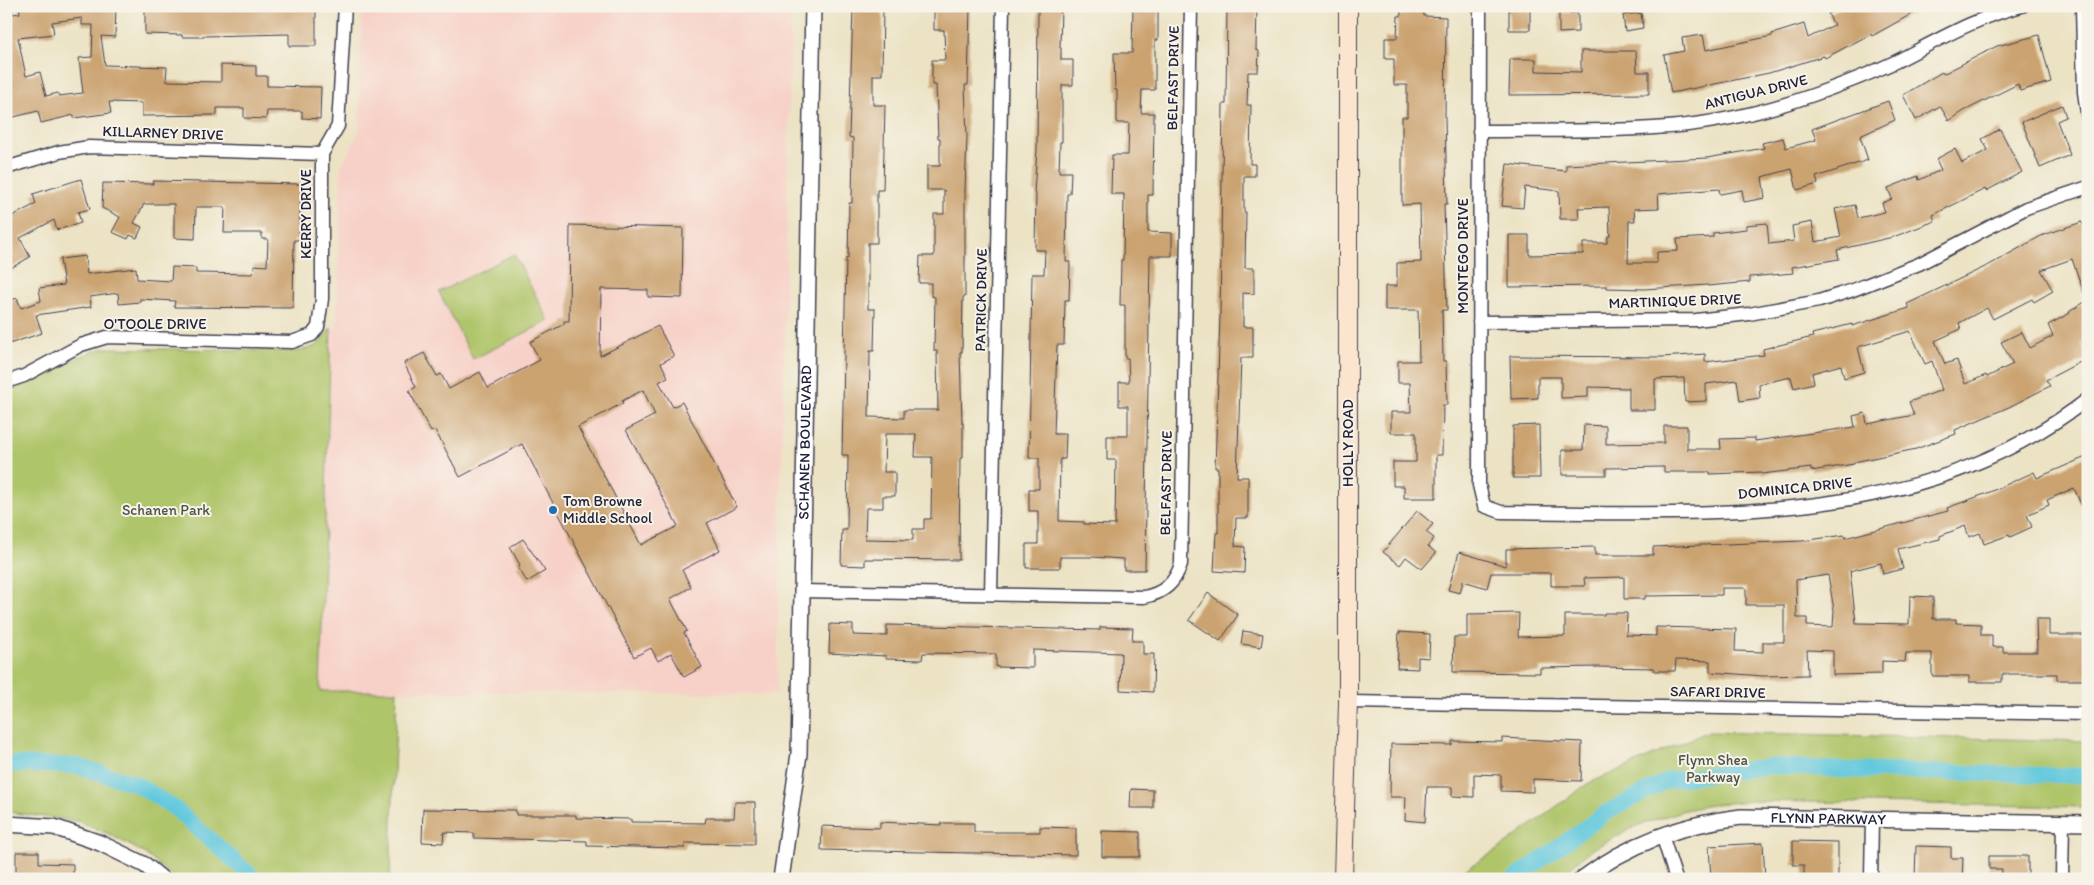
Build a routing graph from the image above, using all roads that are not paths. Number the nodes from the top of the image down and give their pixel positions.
1 (344, 6) edge
2 (813, 6) edge
3 (1003, 6) edge
4 (1191, 6) edge
5 (1348, 6) edge
6 (1480, 6) edge
7 (2022, 6) edge
8 (2082, 6) edge
9 (2088, 120) edge
10 (1479, 131) junction
11 (322, 154) junction
12 (6, 168) edge
13 (2088, 187) edge
14 (1479, 322) junction
15 (312, 335) joint
16 (6, 382) edge
17 (2088, 399) edge
18 (1484, 506) joint
19 (801, 591) junction
20 (991, 594) junction
21 (1348, 702) junction
22 (2088, 714) edge
23 (1872, 819) junction
24 (2063, 822) junction
25 (2088, 823) edge
26 (6, 824) edge
27 (1662, 835) junction
28 (162, 879) edge
29 (781, 879) edge
30 (1343, 879) edge
31 (1582, 879) edge
32 (1676, 879) edge
33 (1871, 879) edge
34 (2062, 879) edge

1 - 11 street, KERRY DRIVE
2 - 19 street, SCHANEN BOULEVARD
3 - 20 street, PATRICK DRIVE
4 - 20 street, BELFAST DRIVE
5 - 21 main road, HOLLY ROAD
6 - 10 street, MONTEGO DRIVE
7 - 10 street, ANTIGUA DRIVE
8 - 9 street
10 - 14 street, MONTEGO DRIVE
11 - 12 street, KILLARNEY DRIVE
11 - 15 street, KERRY DRIVE
13 - 14 street, MARTINIQUE DRIVE
14 - 18 street, MONTEGO DRIVE
15 - 16 street, O'TOOLE DRIVE
17 - 18 street, DOMINICA DRIVE
19 - 20 street, BELFAST DRIVE
19 - 29 street, SCHANEN BOULEVARD
21 - 22 street, SAFARI DRIVE
21 - 30 main road, HOLLY ROAD
23 - 24 street, FLYNN PARKWAY
23 - 27 street, FLYNN PARKWAY
23 - 33 street
24 - 25 street, FLYNN PARKWAY
24 - 34 street
26 - 28 street
27 - 31 street, FLYNN PARKWAY
27 - 32 street

